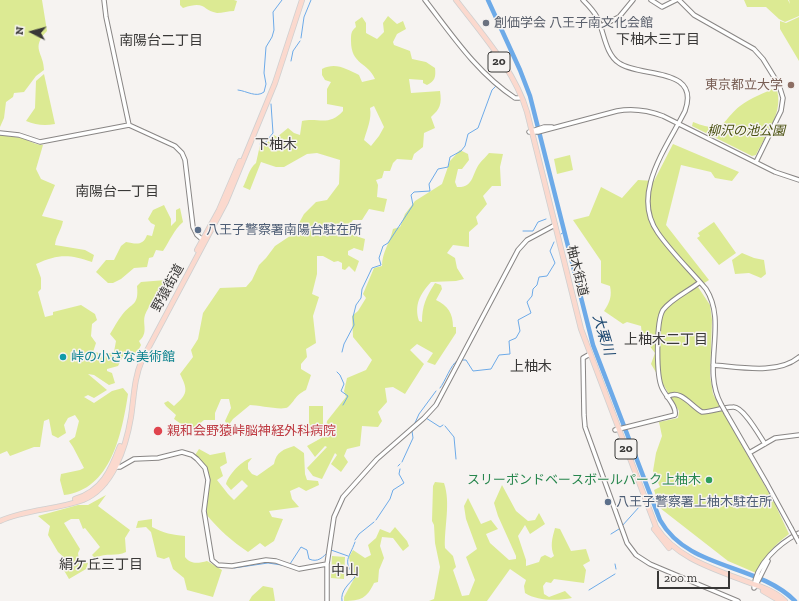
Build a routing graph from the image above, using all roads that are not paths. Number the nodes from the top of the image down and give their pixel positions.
1 (104, 0) edge
2 (299, 0) edge
3 (302, 0) edge
4 (425, 0) edge
5 (453, 0) edge
6 (456, 0) edge
7 (583, 0) edge
8 (633, 0) edge
9 (651, 0) edge
10 (676, 0) edge
11 (679, 0) edge
12 (601, 26) junction
13 (519, 98) junction
14 (678, 124) junction
15 (129, 125) junction
16 (533, 131) junction
17 (0, 134) edge
18 (756, 162) junction
19 (799, 180) edge
20 (553, 226) junction
21 (204, 241) junction
22 (700, 282) junction
23 (589, 355) junction
24 (799, 357) edge
25 (713, 365) junction
26 (667, 396) junction
27 (618, 429) junction
28 (799, 435) edge
29 (765, 444) junction
30 (749, 453) junction
31 (114, 467) junction
32 (0, 517) edge
33 (0, 521) edge
34 (799, 533) edge
35 (799, 544) edge
36 (327, 564) junction
37 (756, 584) junction
38 (327, 601) edge
39 (738, 601) edge
40 (780, 601) edge
41 (785, 601) edge

1 - 15 street
2 - 21 main road, 野猿街道
3 - 21 main road, 野猿街道
4 - 13 street
5 - 13 main road, 柚木街道 / 20
6 - 16 main road, 柚木街道 / 20
7 - 12 street
8 - 12 street
9 - 10 street
11 - 18 street
12 - 14 street
13 - 16 main road, 柚木街道 / 20
14 - 16 street
14 - 18 street
14 - 22 street
15 - 17 street
15 - 21 street
16 - 20 main road, 柚木街道 / 20
18 - 19 street
20 - 23 main road, 柚木街道 / 20
20 - 36 street
21 - 31 main road, 野猿街道
22 - 25 street
22 - 26 street
23 - 27 main road, 柚木街道 / 20
23 - 39 street
24 - 25 street
25 - 30 street, bridge
26 - 27 street
26 - 29 street
27 - 37 main road, 柚木街道 / 20
28 - 29 street
29 - 30 street
30 - 35 street, bridge
31 - 32 main road, 野猿街道
31 - 33 main road, 野猿街道
31 - 36 street
34 - 37 street
36 - 38 street
37 - 40 main road, 柚木街道 / 20
37 - 41 main road, 柚木街道 / 20

